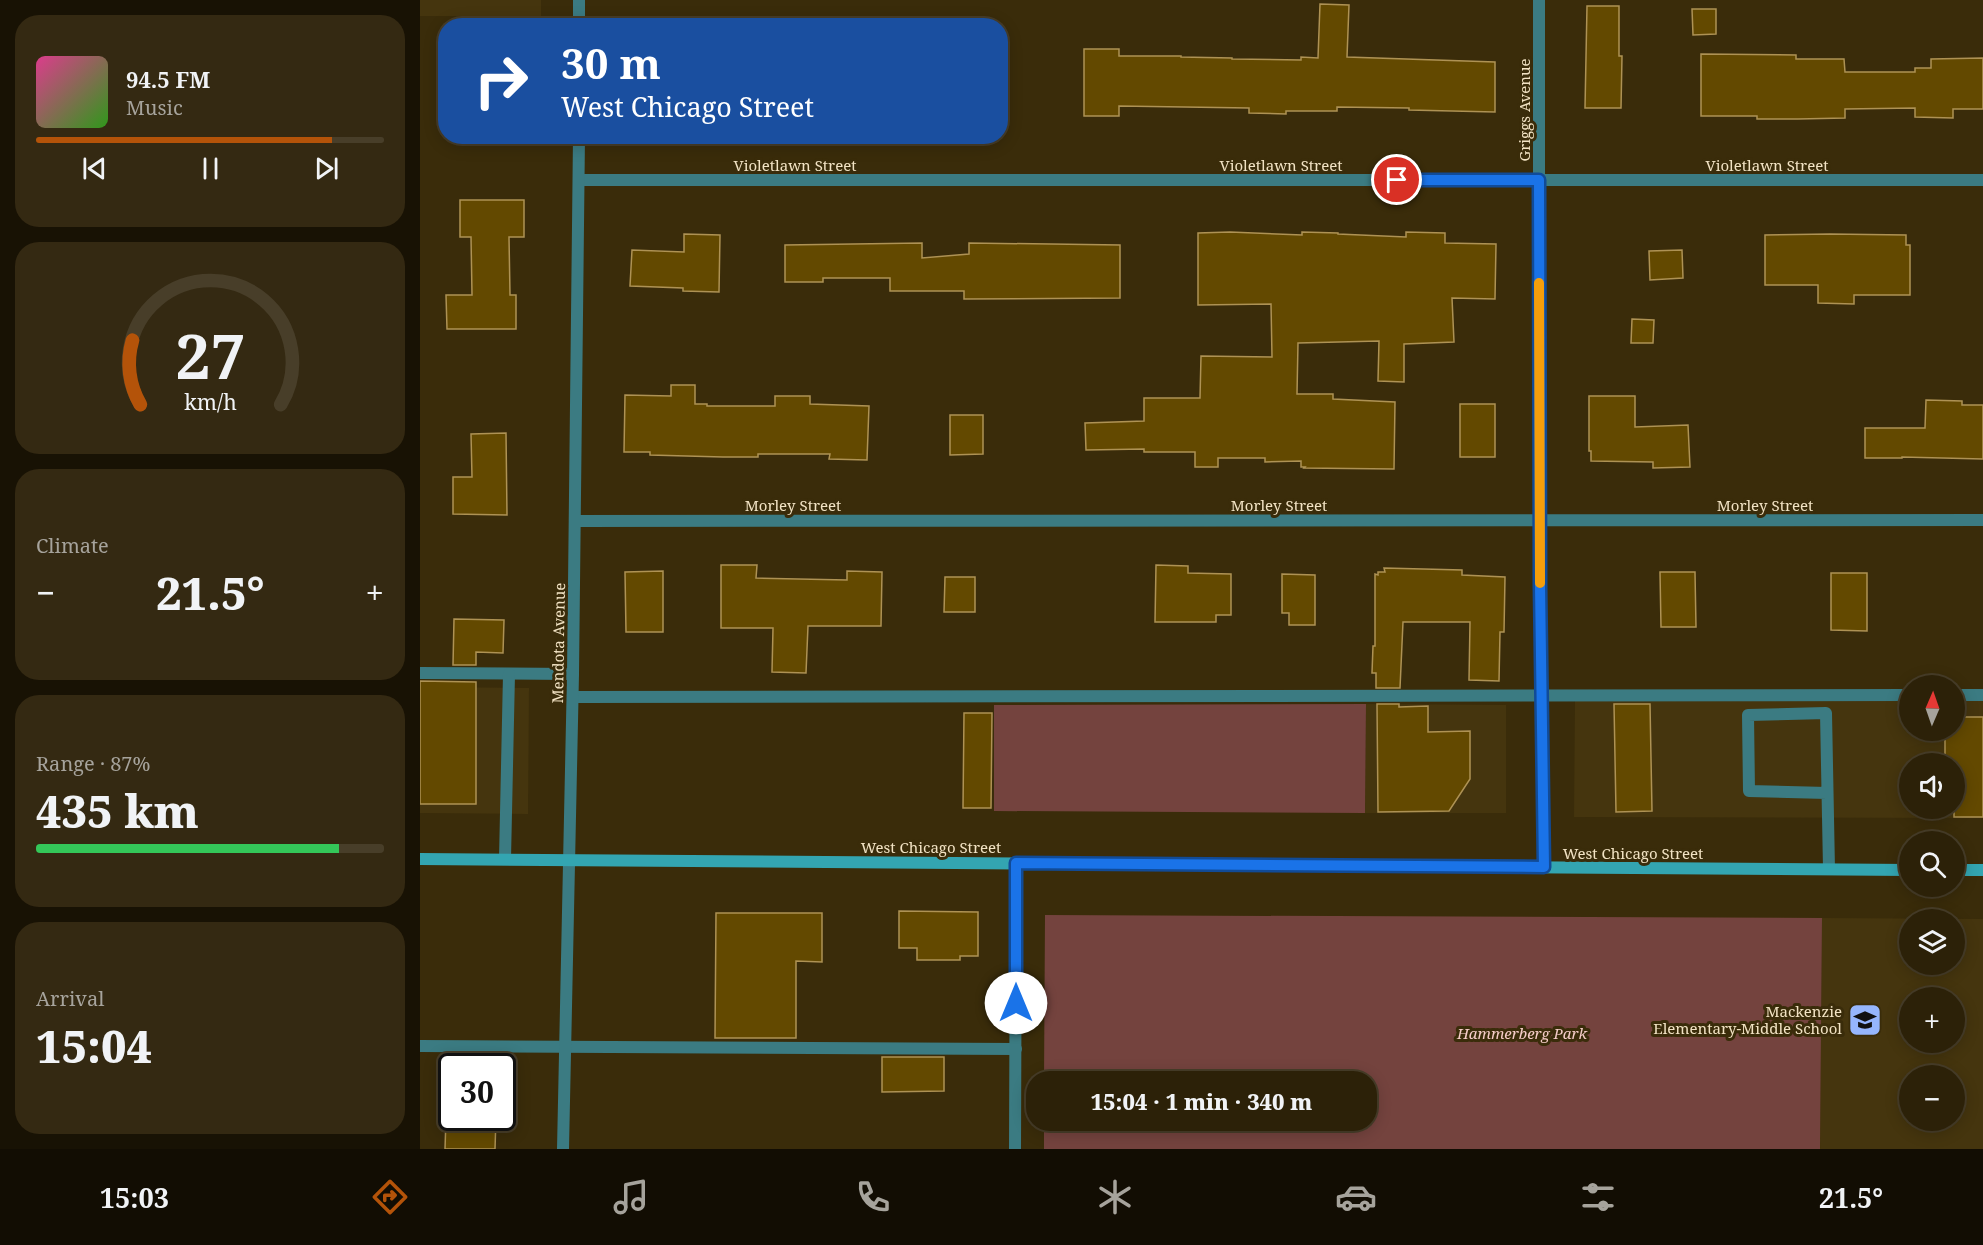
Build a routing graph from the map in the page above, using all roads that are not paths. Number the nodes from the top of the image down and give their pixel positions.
1 (579, 0) edge
2 (1539, 0) edge
3 (579, 18) edge
4 (579, 144) edge
5 (579, 180) junction
6 (1539, 180) junction
7 (1983, 180) edge
8 (1539, 520) junction
9 (1983, 520) edge
10 (575, 521) junction
11 (420, 673) edge
12 (509, 674) junction
13 (573, 674) junction
14 (1899, 695) edge
15 (1965, 695) edge
16 (1983, 695) edge
17 (573, 696) junction
18 (1541, 696) junction
19 (1827, 793) junction
20 (420, 859) edge
21 (505, 859) junction
22 (570, 860) junction
23 (1016, 863) junction
24 (1544, 867) junction
25 (1829, 869) junction
26 (1899, 870) edge
27 (1965, 870) edge
28 (1983, 870) edge
29 (420, 1046) edge
30 (564, 1048) junction
31 (1016, 1049) junction
32 (563, 1149) edge
33 (1015, 1149) edge

1 - 3 street
2 - 6 street, Griggs Avenue
4 - 5 street, Mendota Avenue
5 - 6 street, Violetlawn Street
5 - 10 street, Mendota Avenue
6 - 7 street, Violetlawn Street
6 - 8 street, Griggs Avenue
8 - 9 street, Morley Street
8 - 10 street, Morley Street
8 - 18 street, Griggs Avenue
10 - 13 street, Mendota Avenue
11 - 12 street
12 - 13 street
12 - 21 street
13 - 17 street, Mendota Avenue
14 - 18 street
15 - 16 street
17 - 18 street
17 - 22 street, Mendota Avenue
18 - 24 street, Griggs Avenue
19 - 19 street
19 - 25 street
20 - 21 street, West Chicago Street
21 - 22 street, West Chicago Street
22 - 23 street, West Chicago Street
22 - 30 street, Mendota Avenue
23 - 24 street, West Chicago Street
23 - 31 street
24 - 25 street, West Chicago Street
25 - 26 street, West Chicago Street
27 - 28 street
29 - 30 street
30 - 31 street
30 - 32 street, Mendota Avenue
31 - 33 street

